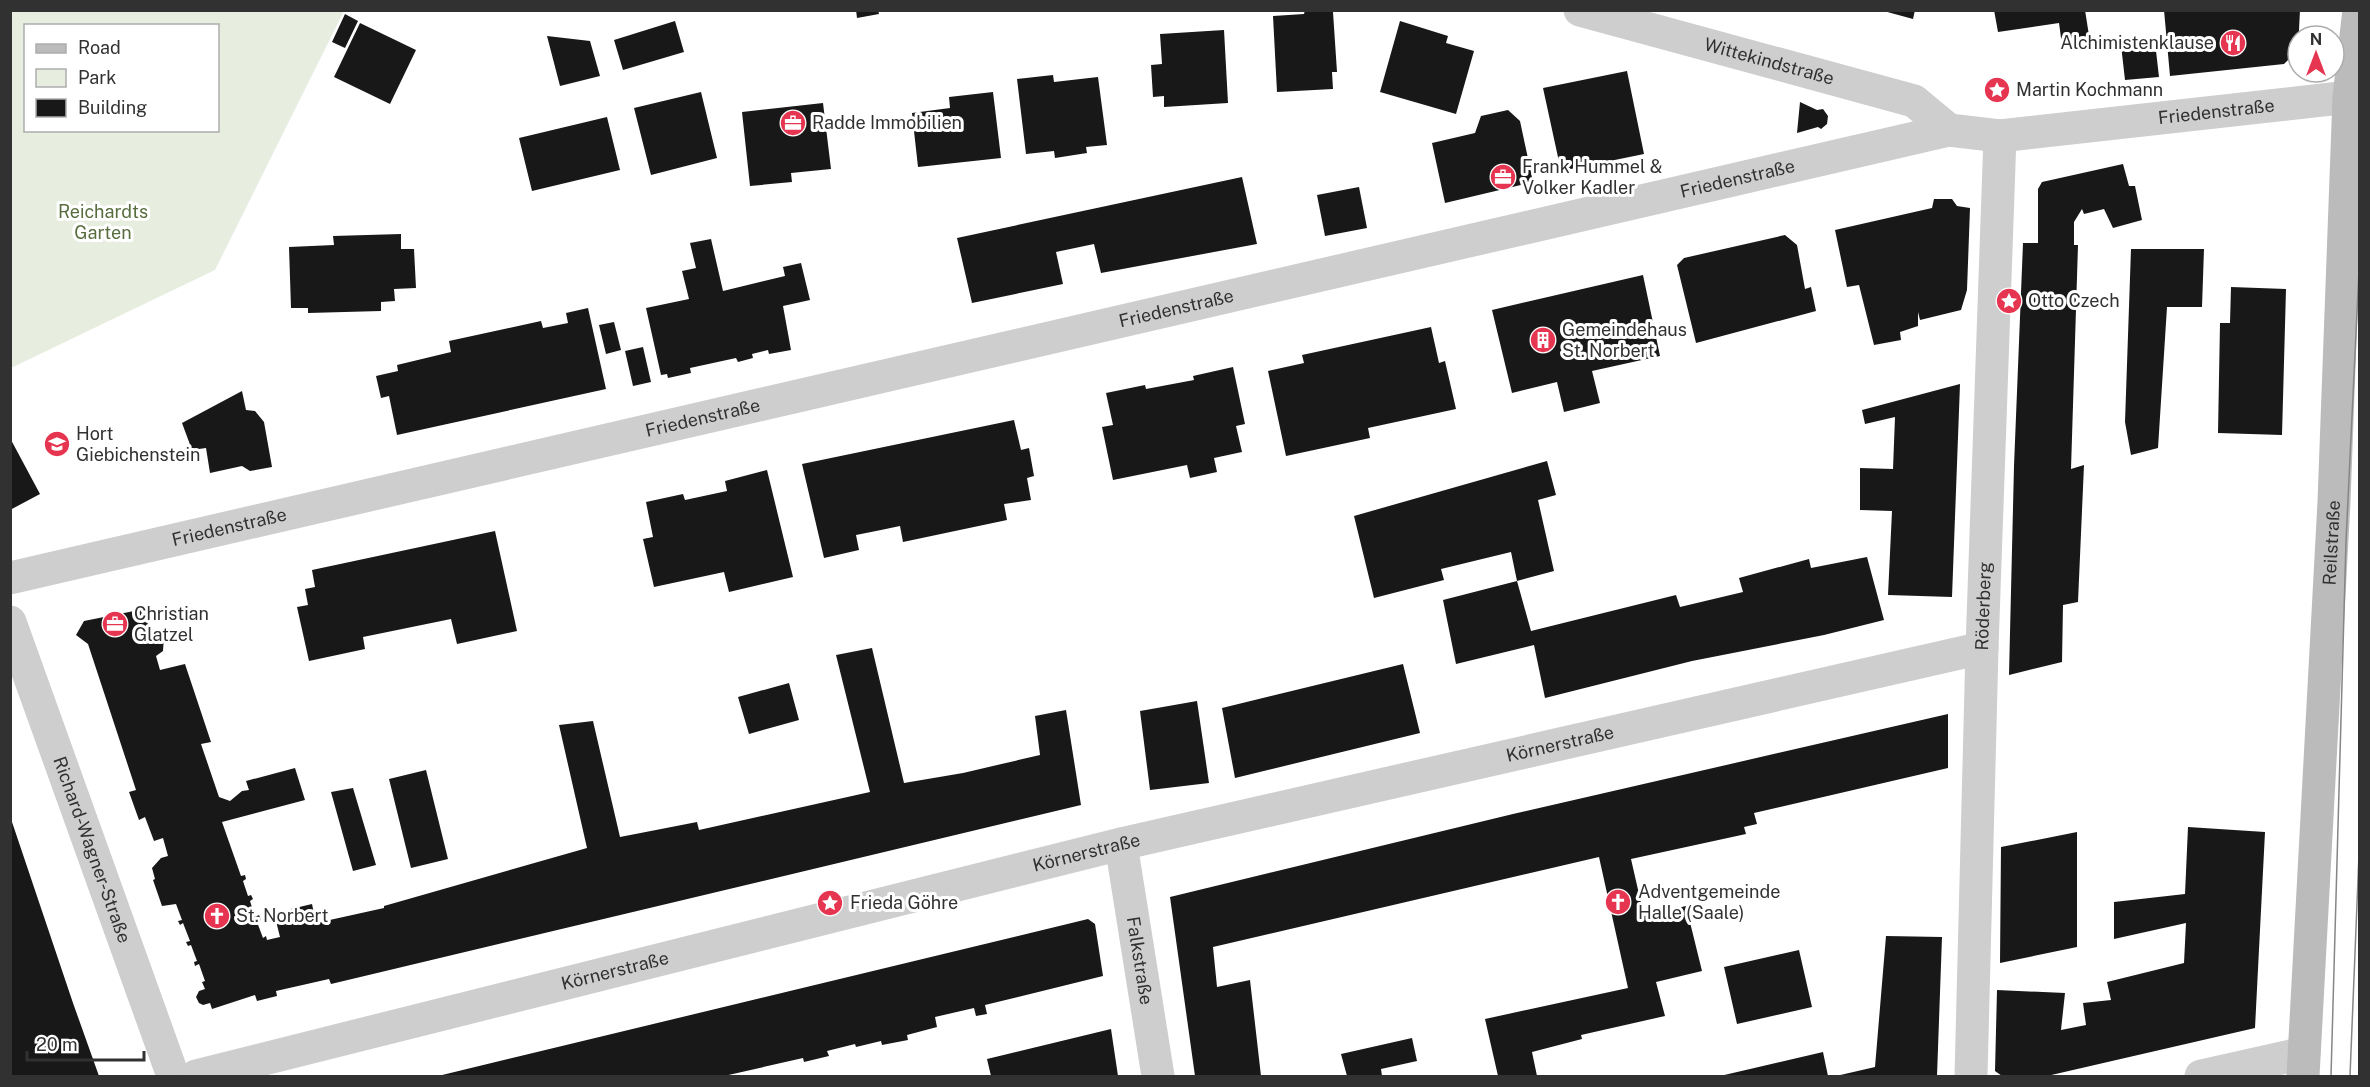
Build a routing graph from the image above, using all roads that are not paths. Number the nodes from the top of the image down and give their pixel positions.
1 (1580, 10) edge
2 (2359, 10) edge
3 (2349, 97) junction
4 (1949, 130) junction
5 (2000, 136) junction
6 (10, 578) edge
7 (10, 622) edge
8 (1982, 648) junction
9 (1121, 844) junction
10 (2303, 1065) edge
11 (173, 1077) edge
12 (196, 1077) edge
13 (1158, 1077) edge
14 (1971, 1077) edge
15 (2201, 1077) edge

1 - 4 street, Wittekindstraße
2 - 3 street, Reilstraße
3 - 5 street, Friedenstraße
3 - 10 street, Reilstraße
4 - 5 street, Friedenstraße
4 - 6 street, Friedenstraße
5 - 8 street, Röderberg
7 - 11 street, Richard-Wagner-Straße
8 - 9 street, Körnerstraße
8 - 14 street, Röderberg
9 - 12 street, Körnerstraße
9 - 13 street, Falkstraße
10 - 15 street

